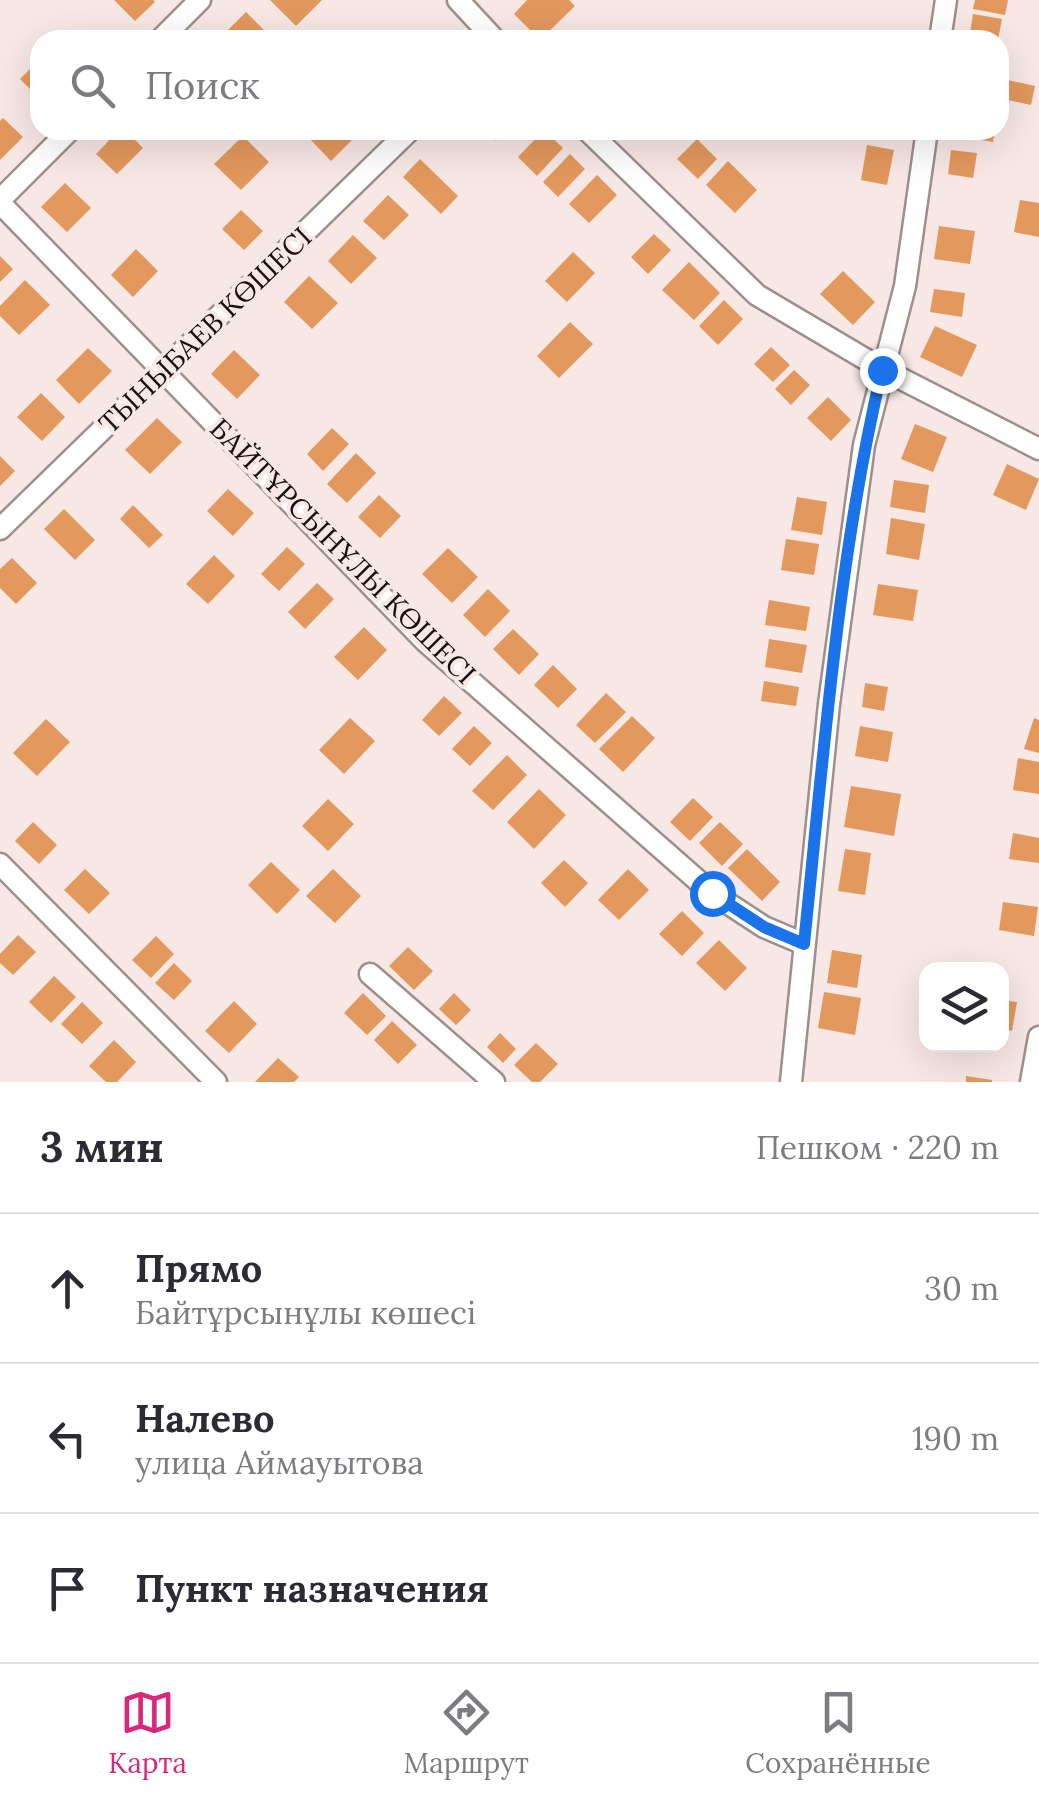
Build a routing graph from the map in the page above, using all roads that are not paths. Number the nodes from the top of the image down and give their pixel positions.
1 (200, 0) edge
2 (458, 0) edge
3 (946, 0) edge
4 (170, 30) edge
5 (486, 30) edge
6 (942, 30) edge
7 (60, 140) edge
8 (400, 140) edge
9 (597, 140) edge
10 (926, 140) edge
11 (0, 202) edge
12 (165, 370) junction
13 (882, 370) junction
14 (1039, 449) edge
15 (0, 529) edge
16 (0, 864) edge
17 (804, 944) junction
18 (370, 974) dead end
19 (1039, 1037) edge
20 (216, 1082) edge
21 (494, 1082) edge
22 (790, 1082) edge
23 (1031, 1082) edge

1 - 4 street
2 - 5 street
3 - 6 street
7 - 11 street
8 - 12 street, ТЫНЫБАЕВ КӨШЕСІ
9 - 13 street
10 - 13 street
11 - 12 street, БАЙТҰРСЫНҰЛЫ КӨШЕСІ
12 - 15 street, ТЫНЫБАЕВ КӨШЕСІ
12 - 17 street, БАЙТҰРСЫНҰЛЫ КӨШЕСІ
13 - 14 street
13 - 17 street
16 - 20 street
17 - 22 street
18 - 21 street
19 - 23 street

